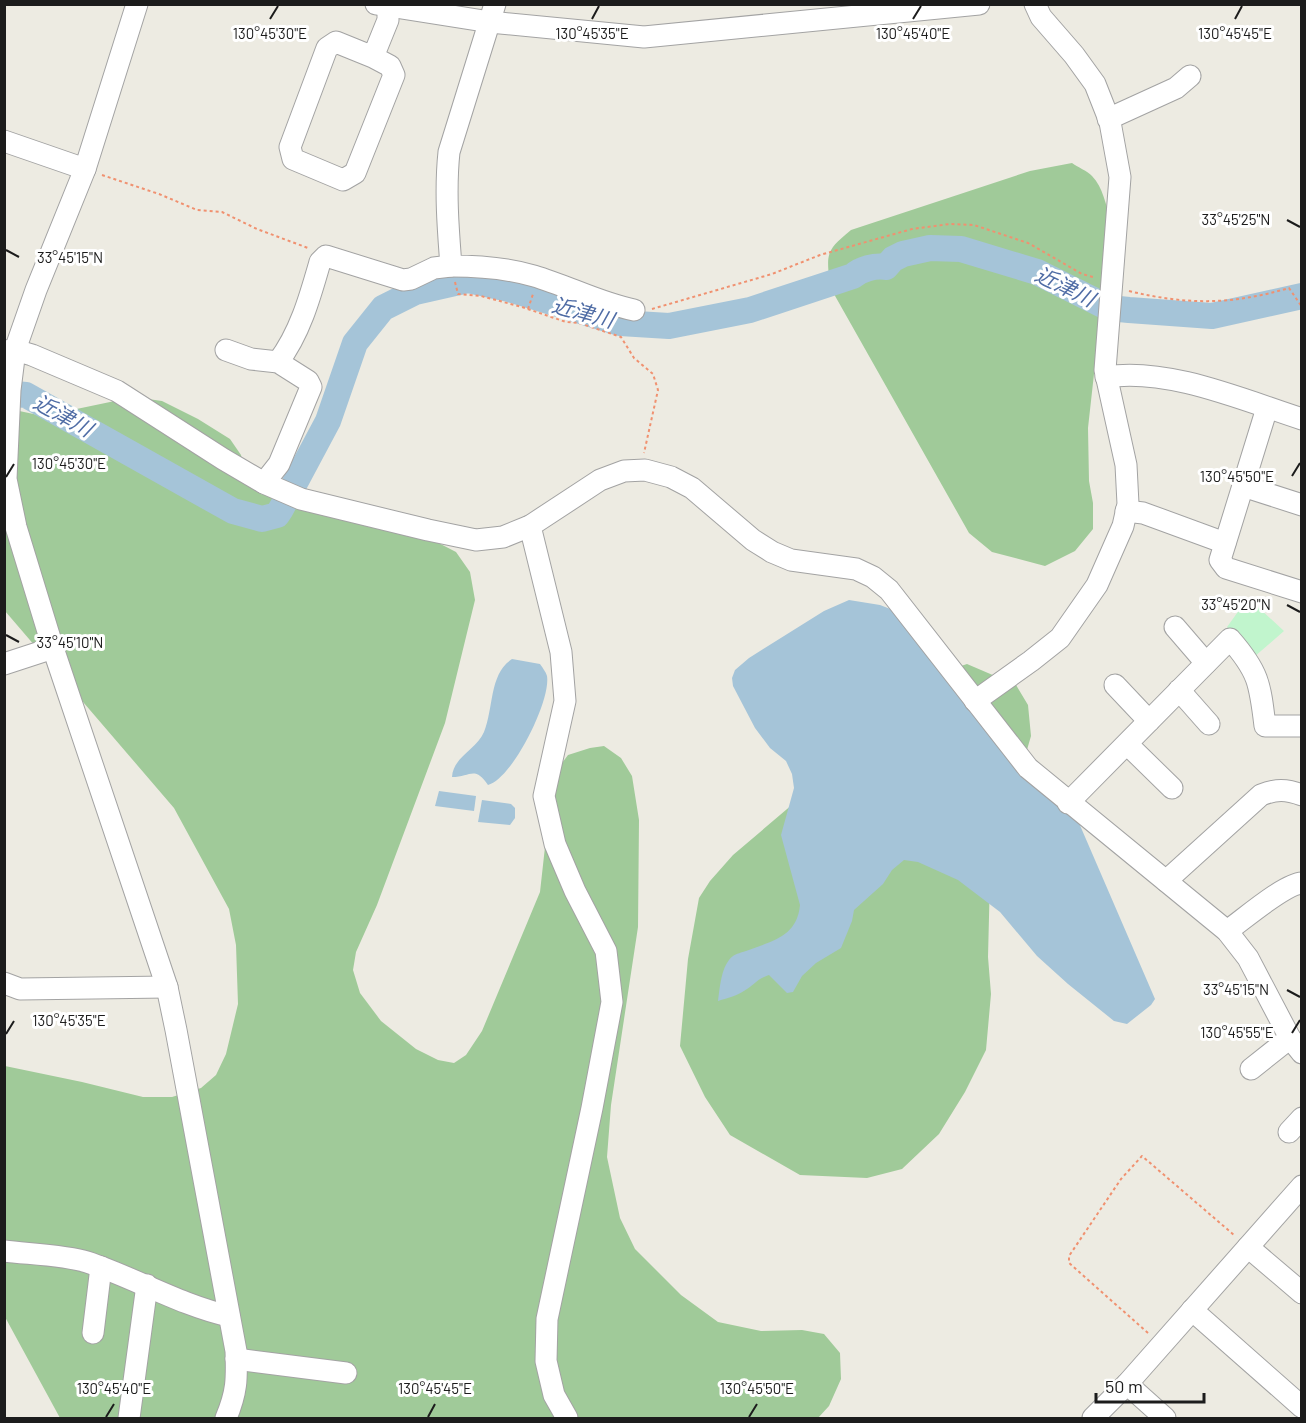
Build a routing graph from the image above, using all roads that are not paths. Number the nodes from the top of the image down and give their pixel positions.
1 (137, 4) edge
2 (979, 4) edge
3 (1035, 4) edge
4 (382, 6) edge
5 (869, 10) edge
6 (493, 13) edge
7 (373, 57) junction
8 (1190, 76) dead end
9 (1108, 119) junction
10 (4, 141) edge
11 (85, 169) junction
12 (451, 266) junction
13 (634, 310) road end
14 (226, 350) dead end
15 (11, 355) edge
16 (278, 362) junction
17 (1106, 376) junction
18 (1268, 408) junction
19 (1302, 419) edge
20 (264, 483) junction
21 (1243, 486) junction
22 (1302, 505) edge
23 (1126, 511) junction
24 (530, 526) junction
25 (1224, 543) junction
26 (1302, 592) edge
27 (1175, 627) dead end
28 (52, 648) junction
29 (1206, 663) junction
30 (4, 664) edge
31 (1115, 685) dead end
32 (1179, 690) junction
33 (975, 701) junction
34 (1149, 721) junction
35 (1209, 724) dead end
36 (1302, 726) edge
37 (1127, 744) junction
38 (1172, 788) dead end
39 (1302, 795) edge
40 (1068, 803) junction
41 (1167, 881) junction
42 (1302, 883) edge
43 (1227, 931) junction
44 (4, 983) edge
45 (167, 987) junction
46 (1296, 1046) edge
47 (1251, 1069) dead end
48 (1302, 1186) edge
49 (1248, 1247) junction
50 (4, 1251) edge
51 (101, 1267) junction
52 (147, 1285) junction
53 (1302, 1293) edge
54 (1192, 1310) junction
55 (229, 1316) junction
56 (93, 1333) dead end
57 (236, 1359) junction
58 (346, 1374) dead end
59 (1127, 1384) junction
60 (1302, 1407) edge
61 (1094, 1416) edge
62 (129, 1419) edge
63 (226, 1419) edge
64 (567, 1419) edge
65 (1166, 1419) edge

1 - 11 street
2 - 5 street
3 - 9 street
4 - 6 street
4 - 7 street
5 - 6 street
6 - 12 street
7 - 7 street
8 - 9 street
9 - 17 street
10 - 11 street
11 - 15 street
12 - 13 street
12 - 16 street
14 - 16 street
15 - 20 street
15 - 28 street
16 - 20 street
17 - 18 street
17 - 23 street
18 - 19 street
18 - 21 street
20 - 24 street
21 - 22 street
21 - 25 street
23 - 25 street
23 - 33 street
24 - 33 street
24 - 64 street
25 - 26 street
27 - 29 street
28 - 30 street
28 - 45 street
29 - 32 street
29 - 36 street
31 - 34 street
32 - 34 street
32 - 35 street
33 - 40 street
34 - 37 street
37 - 38 street
37 - 40 street
39 - 41 street
40 - 41 street
41 - 43 street
42 - 43 street
43 - 46 street
44 - 45 street
45 - 55 street
46 - 47 street
48 - 49 street
49 - 53 street
49 - 54 street
50 - 51 street
51 - 52 street
51 - 56 street
52 - 55 street
52 - 62 street
54 - 59 street
54 - 60 street
55 - 57 street
57 - 58 street
57 - 63 street
59 - 61 street
59 - 65 street

